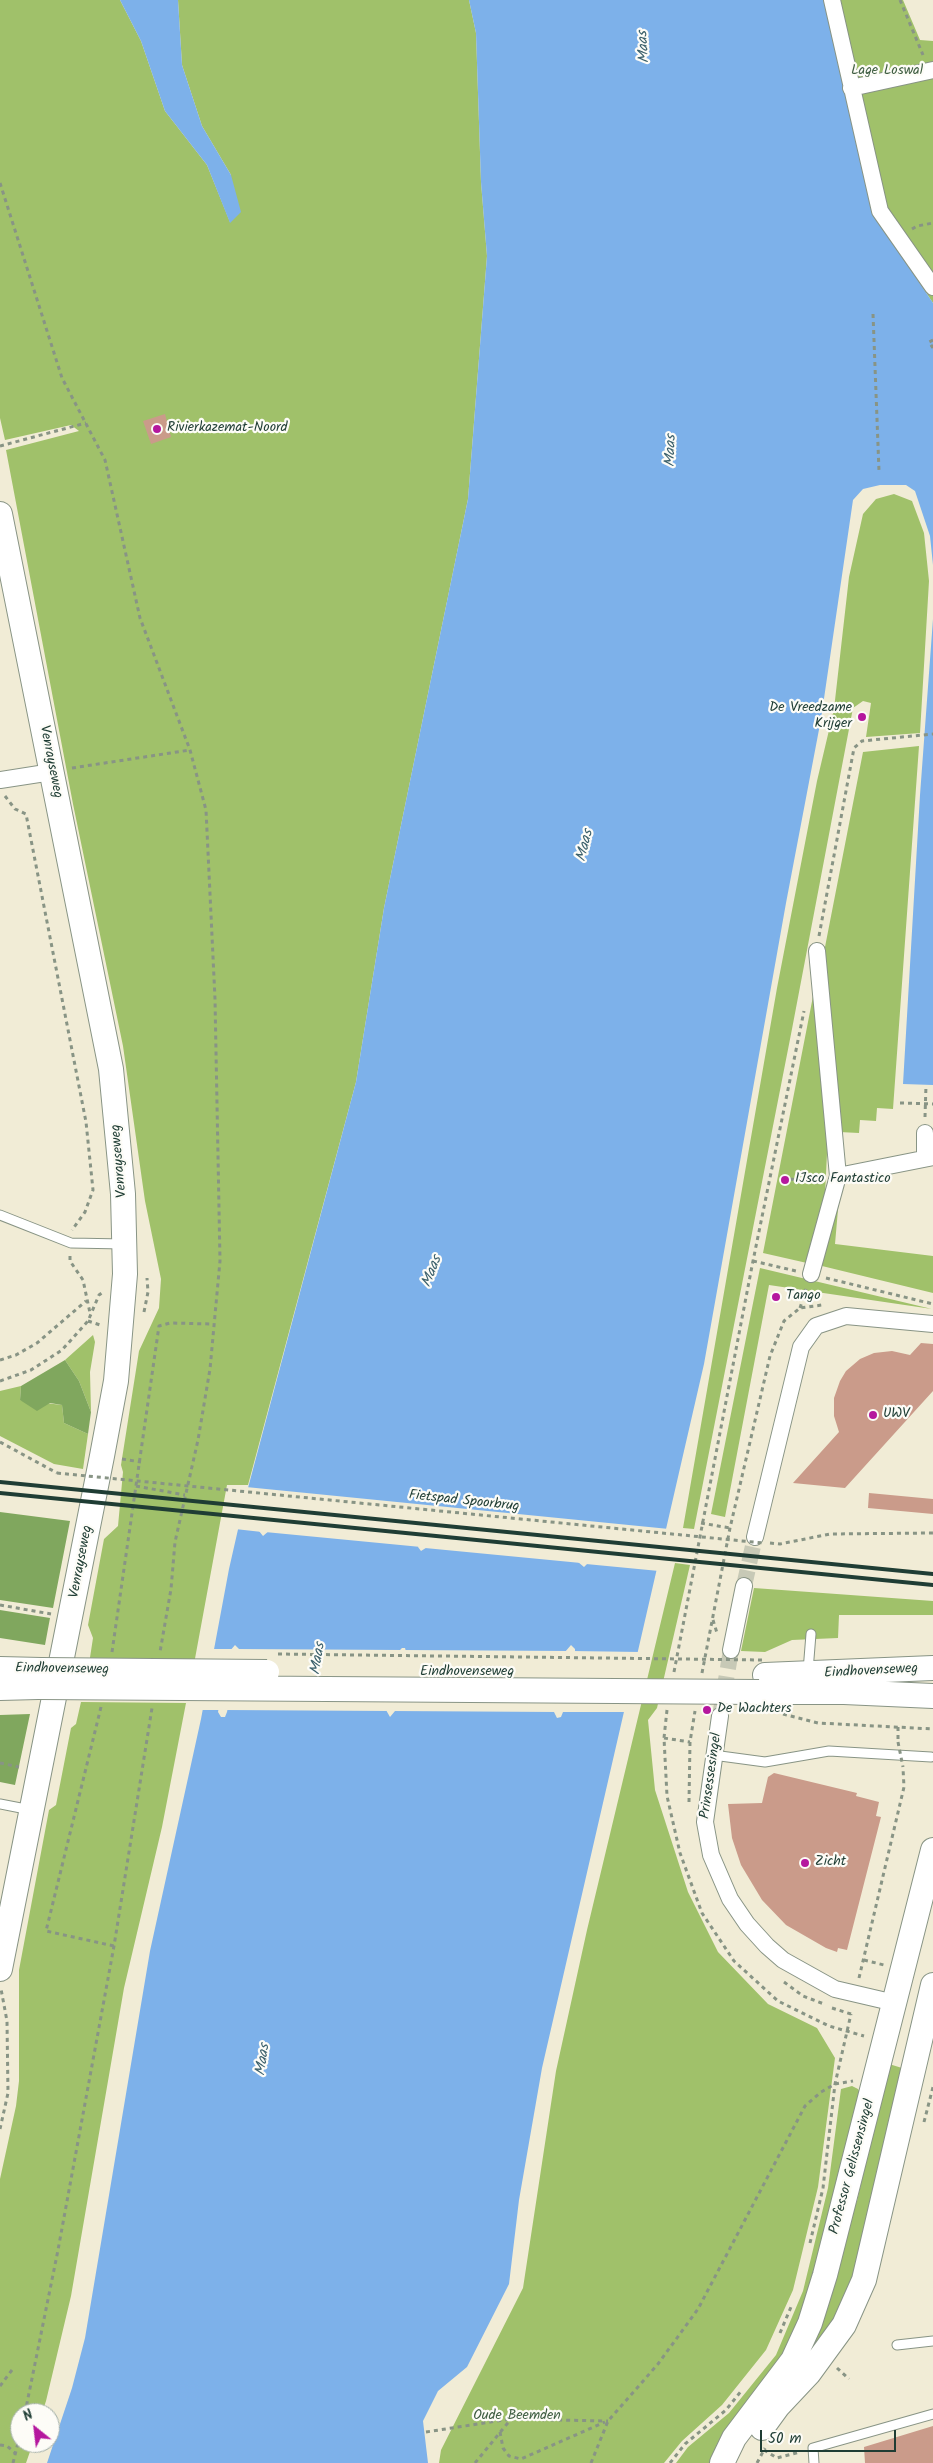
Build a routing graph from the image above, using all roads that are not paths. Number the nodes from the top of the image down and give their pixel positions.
1 (832, 0) edge
2 (931, 70) edge
3 (852, 88) junction
4 (933, 287) edge
5 (0, 514) edge
6 (63, 769) junction
7 (1, 780) edge
8 (817, 951) road end
9 (925, 1133) road end
10 (929, 1158) edge
11 (832, 1180) junction
12 (0, 1214) edge
13 (124, 1244) junction
14 (811, 1274) road end
15 (933, 1324) edge
16 (759, 1540) tunnel mouth
17 (744, 1586) tunnel mouth
18 (811, 1634) dead end
19 (731, 1650) tunnel mouth
20 (933, 1668) edge
21 (0, 1670) edge
22 (807, 1675) junction
23 (762, 1676) junction
24 (40, 1678) junction
25 (0, 1688) edge
26 (933, 1696) edge
27 (720, 1716) tunnel mouth
28 (713, 1755) junction
29 (931, 1757) dead end
30 (0, 1804) edge
31 (31, 1810) junction
32 (933, 1850) edge
33 (0, 1968) edge
34 (933, 1985) edge
35 (895, 2003) junction
36 (930, 2011) edge
37 (933, 2341) edge
38 (897, 2345) dead end
39 (933, 2414) edge
40 (722, 2463) edge
41 (740, 2463) edge
42 (814, 2463) edge

1 - 3 street
2 - 3 street
3 - 4 street
5 - 6 main road, Venrayseweg
6 - 7 street
6 - 13 main road, Venrayseweg
8 - 11 street
9 - 10 street
10 - 11 street
11 - 14 street
12 - 13 lane
13 - 31 main road, Venrayseweg
15 - 16 street
17 - 19 street
18 - 22 lane
20 - 22 main road, Eindhovenseweg
21 - 24 main road, Eindhovenseweg
22 - 23 main road, Eindhovenseweg
23 - 24 main road, Eindhovenseweg, bridge
23 - 26 main road, Eindhovenseweg
24 - 25 main road, Eindhovenseweg
27 - 28 street, Prinsessesingel
28 - 29 lane
28 - 35 street, Prinsessesingel
30 - 31 lane
31 - 33 main road, Venrayseweg
32 - 35 main road, Professor Gelissensingel
34 - 36 main road
35 - 36 main road
35 - 40 main road, Professor Gelissensingel
36 - 41 main road
37 - 38 lane
39 - 42 lane

